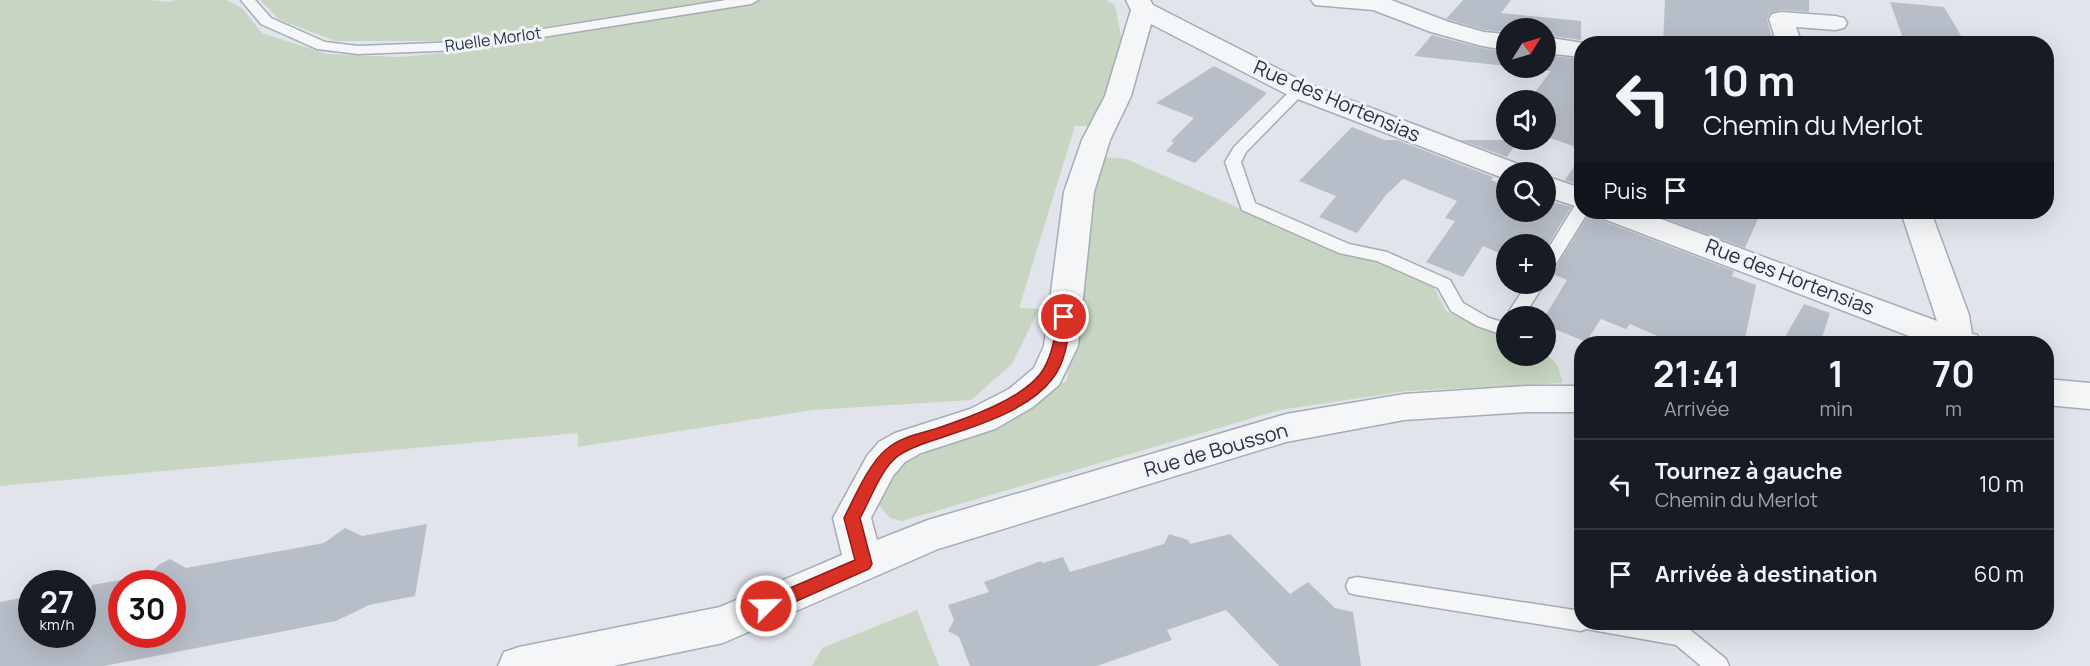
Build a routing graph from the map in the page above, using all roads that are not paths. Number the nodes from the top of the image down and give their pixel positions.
1 (248, 0) edge
2 (751, 0) edge
3 (1323, 0) edge
4 (1378, 1) edge
5 (1140, 5) edge
6 (1835, 23) dead end
7 (1787, 36) edge
8 (1496, 41) edge
9 (1556, 46) edge
10 (1574, 48) edge
11 (1299, 90) junction
12 (1496, 165) edge
13 (1556, 189) edge
14 (1574, 196) edge
15 (1575, 219) edge
16 (1633, 219) edge
17 (1919, 219) edge
18 (1556, 250) edge
19 (1496, 327) edge
20 (1948, 336) edge
21 (1959, 336) edge
22 (2054, 393) edge
23 (2090, 396) edge
24 (1574, 399) edge
25 (864, 564) junction
26 (1357, 586) dead end
27 (1574, 620) edge
28 (1643, 630) edge
29 (519, 666) edge
30 (1718, 666) edge

1 - 2 lane, Ruelle Morlot
3 - 4 street
4 - 8 street
5 - 11 street, Rue des Hortensias
5 - 25 street
6 - 7 street
9 - 10 street
11 - 12 street, Rue des Hortensias
11 - 19 lane
13 - 14 street
15 - 18 lane
16 - 20 street, Rue des Hortensias
17 - 21 street
22 - 23 street
24 - 25 street, Rue de Bousson
25 - 29 street, Rue de Bousson
26 - 27 lane
28 - 30 lane

